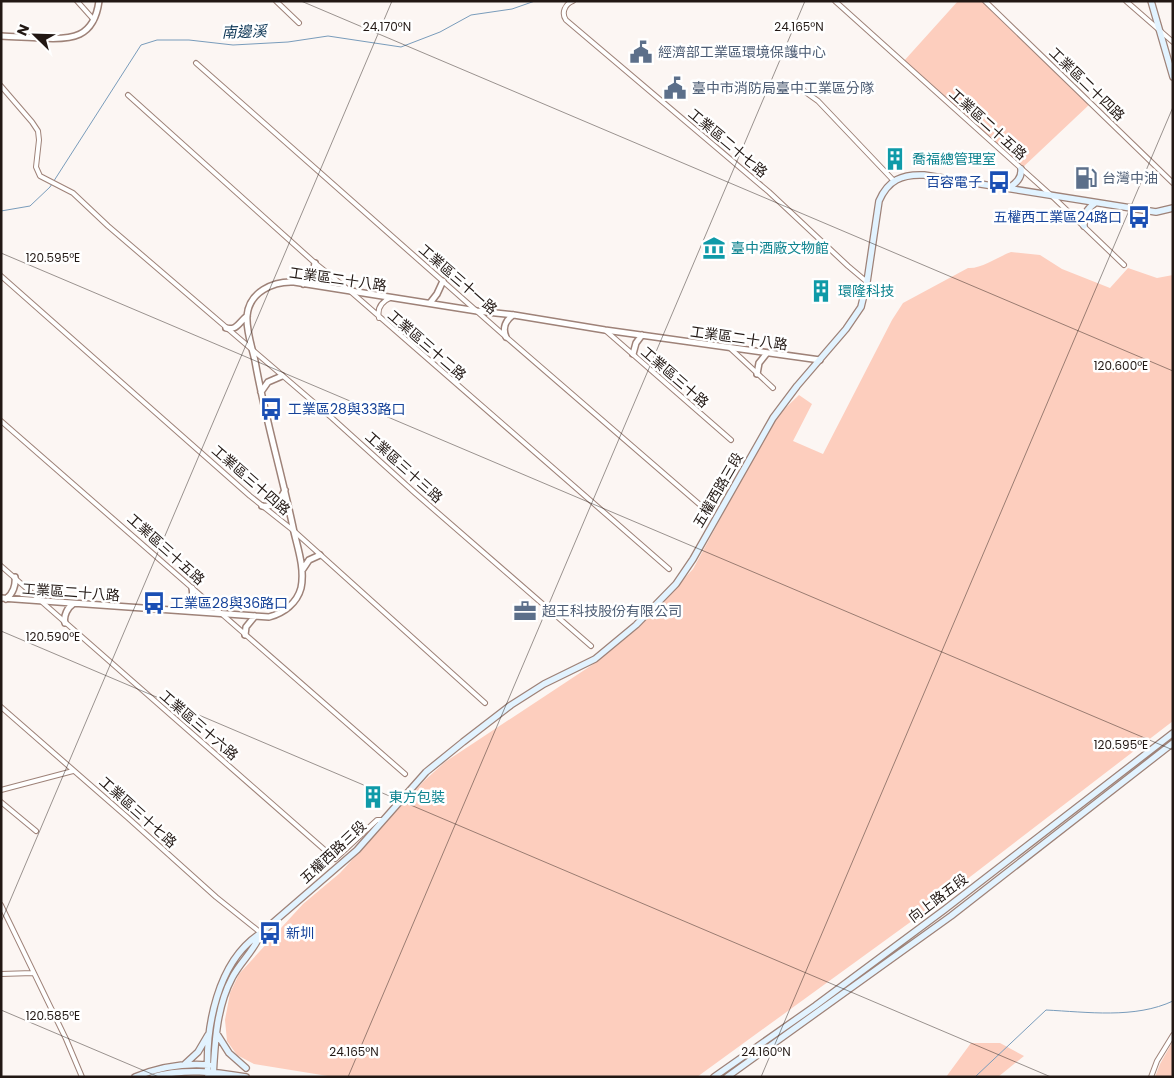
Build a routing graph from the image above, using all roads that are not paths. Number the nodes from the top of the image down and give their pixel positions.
1 (77, 1) edge
2 (99, 1) edge
3 (276, 1) edge
4 (573, 1) edge
5 (835, 1) edge
6 (985, 1) edge
7 (1126, 1) edge
8 (1151, 1) edge
9 (94, 20) junction
10 (299, 24) dead end
11 (1159, 29) junction
12 (1, 36) edge
13 (1173, 42) edge
14 (196, 63) dead end
15 (1173, 77) edge
16 (1, 86) edge
17 (804, 91) dead end
18 (128, 95) dead end
19 (1021, 169) junction
20 (894, 181) junction
21 (1173, 183) edge
22 (1009, 188) junction
23 (1053, 196) junction
24 (1095, 203) junction
25 (1173, 208) edge
26 (1084, 226) junction
27 (315, 263) junction
28 (1124, 265) dead end
29 (1, 276) edge
30 (443, 281) junction
31 (867, 282) junction
32 (303, 284) junction
33 (350, 291) junction
34 (391, 298) junction
35 (430, 302) junction
36 (477, 311) junction
37 (514, 314) junction
38 (247, 316) junction
39 (379, 318) junction
40 (226, 328) junction
41 (605, 330) junction
42 (643, 335) junction
43 (506, 337) junction
44 (730, 348) junction
45 (253, 351) junction
46 (766, 353) junction
47 (633, 354) junction
48 (821, 360) junction
49 (757, 374) junction
50 (282, 376) junction
51 (773, 388) dead end
52 (260, 392) junction
53 (1, 420) edge
54 (731, 440) dead end
55 (286, 490) junction
56 (262, 506) junction
57 (706, 510) dead end
58 (294, 531) junction
59 (320, 555) junction
60 (1, 566) edge
61 (669, 569) dead end
62 (302, 572) junction
63 (15, 577) junction
64 (192, 588) junction
65 (4, 599) edge
66 (42, 601) junction
67 (74, 604) junction
68 (177, 610) junction
69 (220, 614) junction
70 (256, 616) junction
71 (65, 622) junction
72 (245, 635) junction
73 (591, 646) dead end
74 (485, 704) dead end
75 (1, 707) edge
76 (1173, 733) edge
77 (1173, 743) edge
78 (73, 771) junction
79 (405, 774) dead end
80 (1, 790) edge
81 (1, 802) edge
82 (384, 820) junction
83 (36, 831) dead end
84 (1, 906) edge
85 (261, 933) junction
86 (33, 973) junction
87 (1, 974) edge
88 (210, 1033) junction
89 (217, 1033) junction
90 (1173, 1035) edge
91 (185, 1064) junction
92 (246, 1068) dead end
93 (210, 1071) edge
94 (82, 1077) edge
95 (135, 1077) edge
96 (153, 1077) edge
97 (246, 1077) edge
98 (714, 1077) edge
99 (728, 1077) edge
100 (1151, 1077) edge

1 - 9 street
2 - 9 street
3 - 10 street
4 - 31 street, 工業區二十七路
5 - 19 street, 工業區二十五路
6 - 21 street, 工業區二十四路
7 - 11 street
8 - 11 main road
9 - 12 street
11 - 13 street
11 - 15 main road
14 - 30 street, 工業區三十一路
16 - 40 street, 工業區三十三路
17 - 20 street
18 - 27 street, 工業區三十二路
19 - 22 main road
19 - 23 street, 工業區二十五路
20 - 22 main road
20 - 31 main road, 五權西路三段
22 - 23 main road
23 - 24 main road
23 - 26 street, 工業區二十五路
24 - 25 main road
24 - 26 main road
26 - 28 street, 工業區二十五路
27 - 32 street
27 - 33 street, 工業區三十二路
29 - 56 street, 工業區三十四路
30 - 35 street
30 - 36 street, 工業區三十一路
31 - 48 main road, 五權西路三段
32 - 33 street, 工業區二十八路
32 - 38 street, 工業區二十八路
33 - 34 street, 工業區二十八路
33 - 39 street, 工業區三十二路
34 - 35 street, 工業區二十八路
34 - 39 street
35 - 36 street, 工業區二十八路
36 - 37 street, 工業區二十八路
36 - 43 street, 工業區三十一路
37 - 41 street, 工業區二十八路
37 - 43 street
38 - 40 street
38 - 45 street, 工業區二十八路
39 - 61 street, 工業區三十二路
40 - 45 street, 工業區三十三路
41 - 42 street, 工業區二十八路
41 - 47 street, 工業區三十路
42 - 44 street, 工業區二十八路
42 - 47 street
43 - 57 street, 工業區三十一路
44 - 46 street, 工業區二十八路
44 - 49 street
45 - 50 street, 工業區三十三路
45 - 52 street, 工業區二十八路
46 - 48 street, 工業區二十八路
46 - 49 street
47 - 54 street, 工業區三十路
48 - 82 main road, 五權西路三段
49 - 51 street
50 - 52 street
50 - 73 street, 工業區三十三路
52 - 55 street, 工業區二十八路
53 - 64 street, 工業區三十五路
55 - 56 street
55 - 58 street, 工業區二十八路
56 - 58 street, 工業區三十四路
58 - 59 street, 工業區三十四路
58 - 62 street, 工業區二十八路
59 - 62 street
59 - 74 street, 工業區三十四路
60 - 63 street, 工業區三十六路
62 - 70 street, 工業區二十八路
63 - 65 street
63 - 66 street, 工業區三十六路
64 - 68 street
64 - 69 street, 工業區三十五路
65 - 66 street, 工業區二十八路
66 - 67 street, 工業區二十八路
66 - 71 street, 工業區三十六路
67 - 68 street, 工業區二十八路
67 - 71 street
68 - 69 street, 工業區二十八路
69 - 70 street, 工業區二十八路
69 - 72 street, 工業區三十五路
70 - 72 street
71 - 82 street, 工業區三十六路
72 - 79 street, 工業區三十五路
75 - 78 street, 工業區三十七路
76 - 98 main road, 向上路五段
77 - 99 main road, 向上路五段
78 - 80 street
78 - 85 street, 工業區三十七路
81 - 83 street
82 - 85 main road, 五權西路三段
84 - 86 street
85 - 88 main road, 五權西路三段
85 - 89 main road, 五權西路三段
86 - 87 street
86 - 94 street
88 - 91 main road
88 - 93 main road, 五權西路三段
89 - 92 main road
89 - 93 main road, 五權西路三段
90 - 100 street
91 - 93 main road
91 - 95 main road
93 - 96 main road
93 - 97 main road

